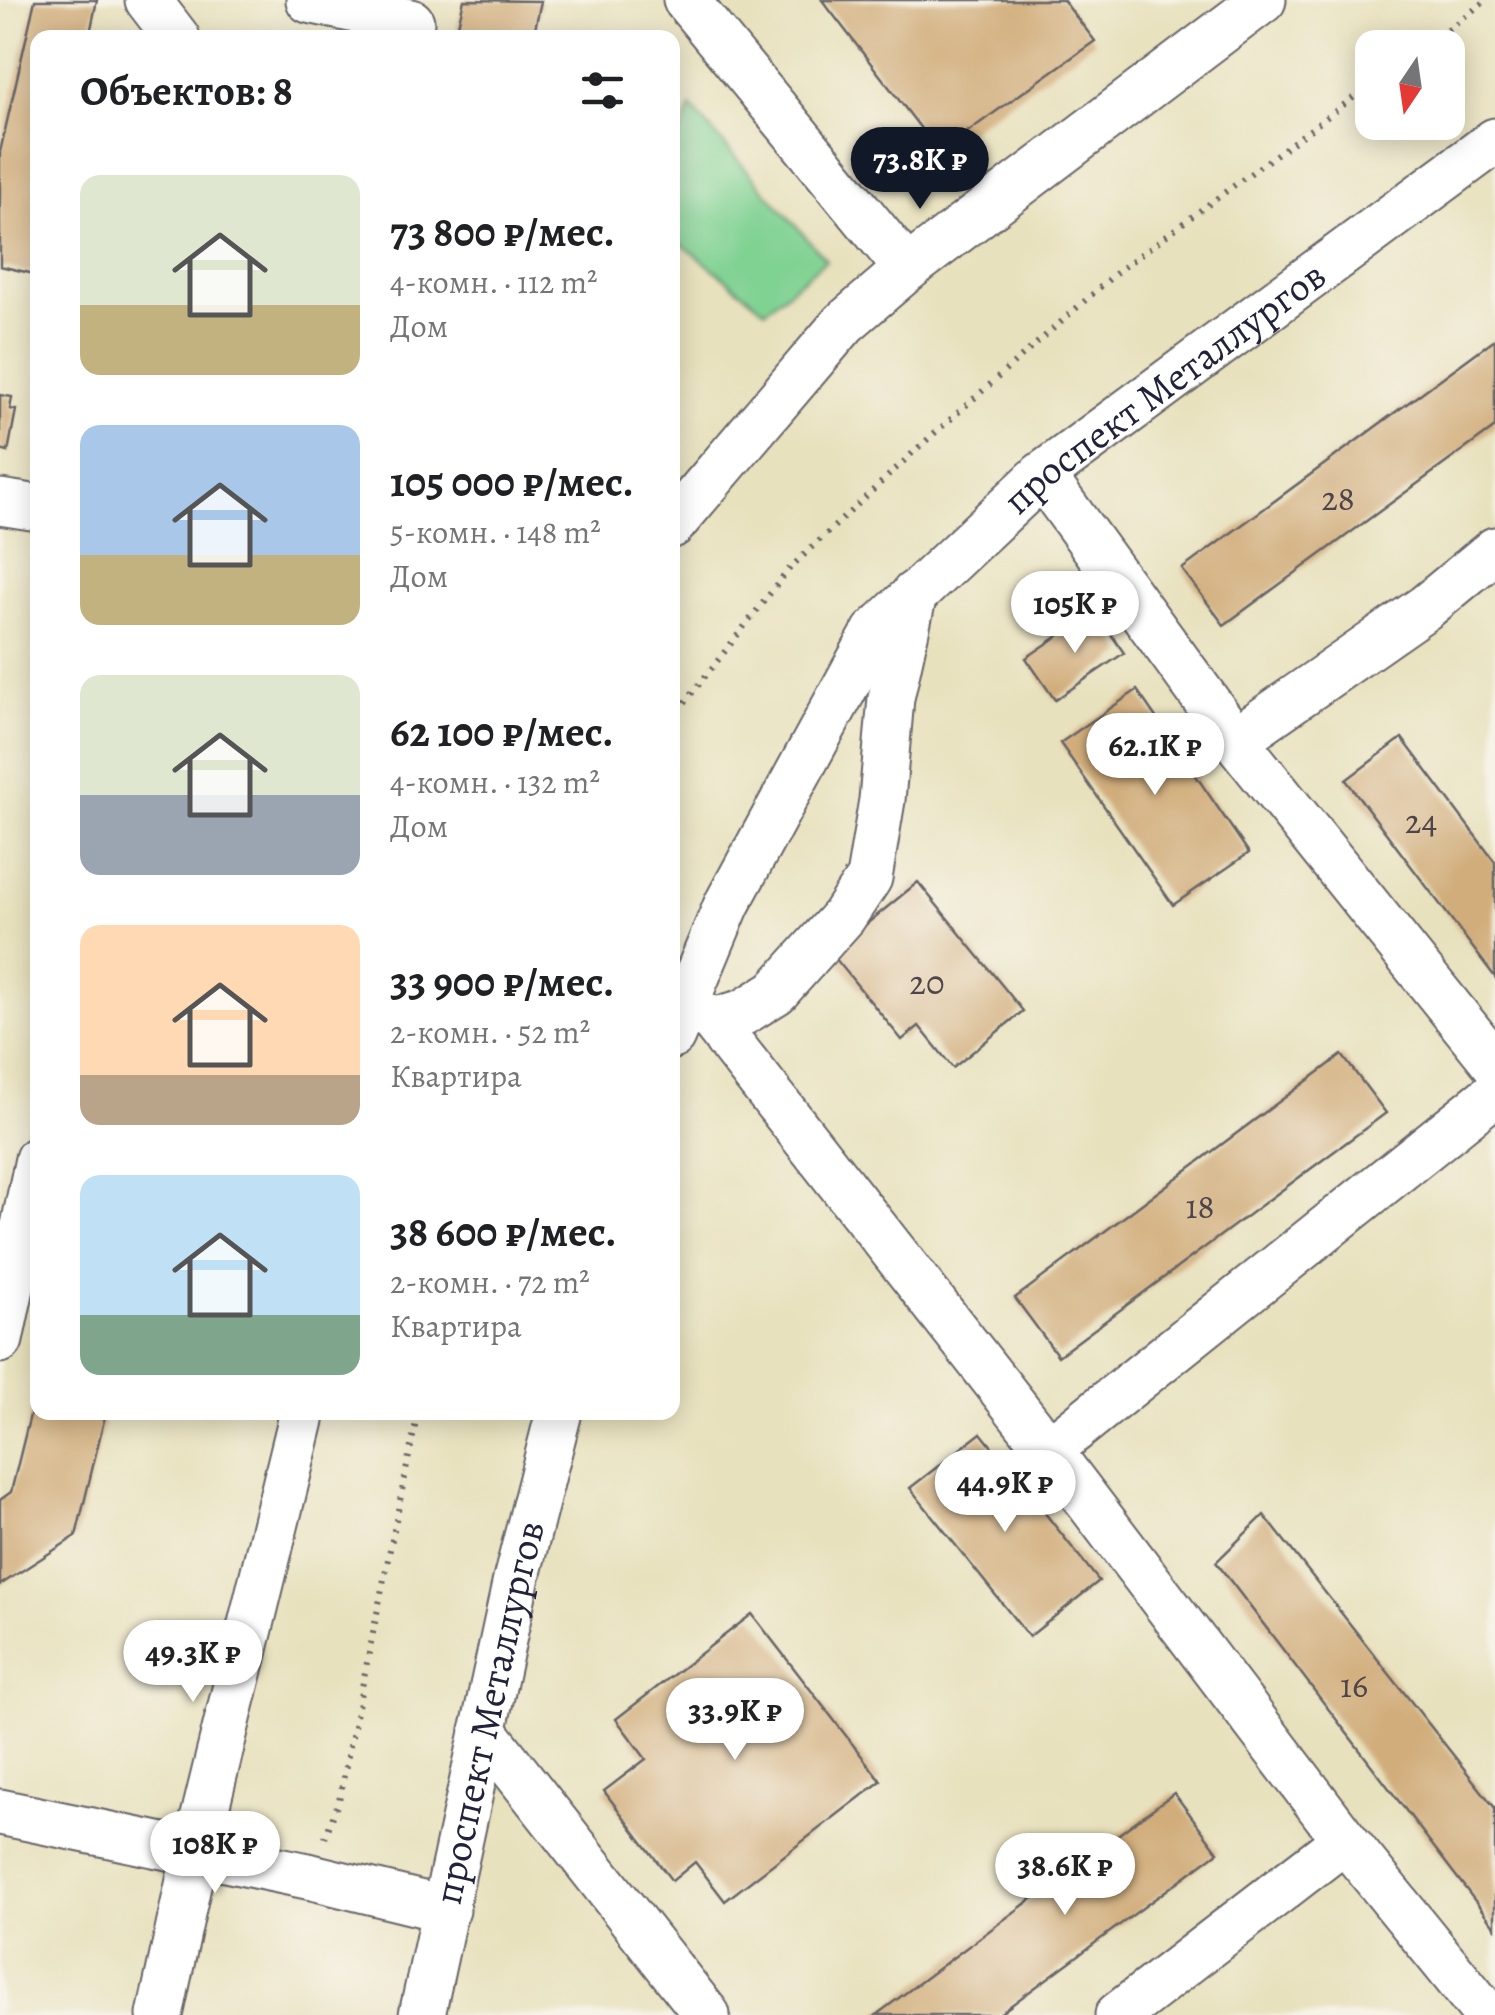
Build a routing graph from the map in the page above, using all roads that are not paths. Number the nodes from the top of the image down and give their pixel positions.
1 (146, 0) edge
2 (309, 0) edge
3 (686, 0) edge
4 (1263, 0) edge
5 (139, 30) edge
6 (170, 30) edge
7 (410, 30) edge
8 (1495, 141) edge
9 (908, 268) junction
10 (1042, 475) junction
11 (0, 502) edge
12 (30, 507) edge
13 (680, 516) edge
14 (1495, 550) edge
15 (914, 594) junction
16 (1235, 740) junction
17 (690, 1020) edge
18 (1495, 1064) edge
19 (1495, 1093) edge
20 (30, 1197) edge
21 (0, 1340) edge
22 (301, 1420) edge
23 (558, 1420) edge
24 (1049, 1450) junction
25 (482, 1730) junction
26 (0, 1812) edge
27 (1346, 1840) junction
28 (195, 1854) junction
29 (446, 1910) junction
30 (160, 2015) edge
31 (422, 2015) edge
32 (707, 2015) edge
33 (1118, 2015) edge
34 (1487, 2015) edge

1 - 5 street
1 - 6 street
2 - 7 street
3 - 9 street
4 - 9 street
8 - 10 street, проспект Металлургов
9 - 13 street
10 - 15 street, проспект Металлургов
10 - 16 street
11 - 12 street
14 - 16 street
15 - 17 street, проспект Металлургов
15 - 17 street
16 - 18 street
17 - 24 street
19 - 24 street
20 - 21 street
22 - 28 street
23 - 25 street, проспект Металлургов
24 - 27 street
25 - 29 street, проспект Металлургов
25 - 32 street
26 - 28 street
27 - 33 street
27 - 34 street
28 - 29 street
28 - 30 street
29 - 31 street, проспект Металлургов

